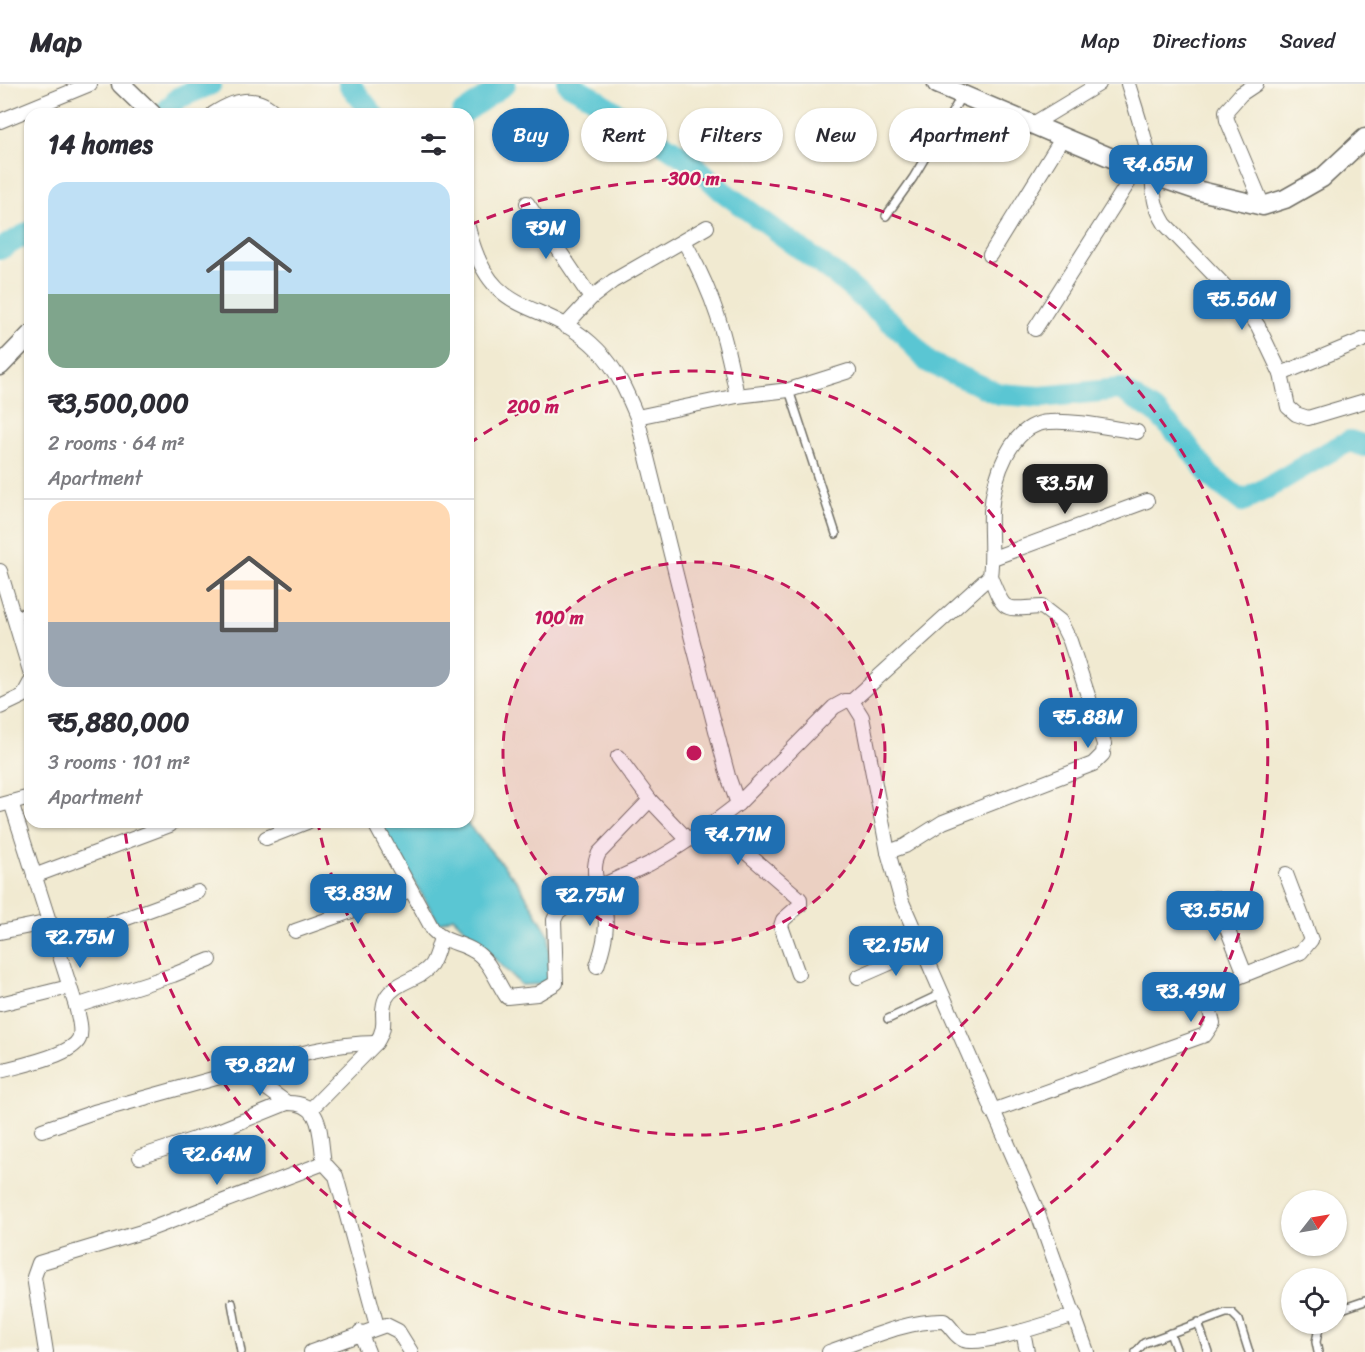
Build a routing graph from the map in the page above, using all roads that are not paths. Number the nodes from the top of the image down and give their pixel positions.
1 (90, 84) edge
2 (937, 84) edge
3 (1099, 84) edge
4 (1128, 84) edge
5 (1256, 84) edge
6 (125, 85) edge
7 (962, 94) junction
8 (32, 108) edge
9 (145, 108) edge
10 (223, 108) edge
11 (270, 108) edge
12 (24, 111) edge
13 (0, 121) edge
14 (1033, 124) junction
15 (1063, 137) junction
16 (1365, 138) edge
17 (1144, 172) junction
18 (526, 203) dead end
19 (1263, 206) junction
20 (886, 216) dead end
21 (707, 227) dead end
22 (684, 241) junction
23 (474, 246) edge
24 (990, 255) dead end
25 (591, 298) junction
26 (565, 326) junction
27 (1035, 329) dead end
28 (1365, 339) edge
29 (24, 341) edge
30 (0, 366) edge
31 (849, 370) dead end
32 (1281, 374) junction
33 (789, 390) junction
34 (737, 396) junction
35 (1365, 401) edge
36 (637, 417) junction
37 (1137, 432) dead end
38 (1147, 501) dead end
39 (836, 534) dead end
40 (993, 558) junction
41 (0, 571) edge
42 (990, 576) junction
43 (24, 612) edge
44 (15, 618) junction
45 (24, 650) edge
46 (24, 694) edge
47 (852, 701) junction
48 (0, 707) edge
49 (618, 757) dead end
50 (24, 798) edge
51 (650, 800) junction
52 (5, 803) edge
53 (738, 804) junction
54 (713, 824) junction
55 (162, 828) edge
56 (292, 828) edge
57 (377, 828) edge
58 (266, 838) dead end
59 (688, 840) junction
60 (888, 852) junction
61 (1286, 874) dead end
62 (34, 876) junction
63 (599, 887) junction
64 (411, 890) junction
65 (198, 892) dead end
66 (1215, 898) dead end
67 (50, 922) junction
68 (295, 931) dead end
69 (0, 932) edge
70 (441, 938) junction
71 (56, 944) junction
72 (922, 949) junction
73 (210, 960) dead end
74 (597, 966) dead end
75 (798, 974) dead end
76 (1245, 974) junction
77 (858, 977) dead end
78 (69, 987) junction
79 (941, 994) junction
80 (0, 1004) edge
81 (76, 1006) junction
82 (888, 1019) dead end
83 (376, 1043) junction
84 (0, 1071) edge
85 (234, 1073) junction
86 (287, 1103) junction
87 (311, 1109) junction
88 (992, 1111) junction
89 (42, 1130) dead end
90 (140, 1157) dead end
91 (324, 1163) junction
92 (1365, 1301) edge
93 (232, 1303) dead end
94 (1347, 1307) edge
95 (1075, 1315) junction
96 (1198, 1322) junction
97 (377, 1326) junction
98 (1023, 1331) junction
99 (360, 1332) junction
100 (1170, 1333) junction
101 (1318, 1334) edge
102 (46, 1352) edge
103 (242, 1352) edge
104 (311, 1352) edge
105 (368, 1352) edge
106 (411, 1352) edge
107 (829, 1352) edge
108 (1027, 1352) edge
109 (1088, 1352) edge
110 (1136, 1352) edge
111 (1177, 1352) edge
112 (1208, 1352) edge
113 (1249, 1352) edge
114 (1318, 1352) edge

1 - 8 street
2 - 7 street
3 - 14 street
4 - 17 street
5 - 19 street
6 - 9 street
7 - 14 street
7 - 20 lane
10 - 11 street
12 - 13 street
14 - 15 street
15 - 17 street
15 - 24 street
16 - 19 street
17 - 19 street
17 - 27 street
17 - 32 street
18 - 25 street
21 - 22 street
22 - 25 street
22 - 34 street
23 - 26 street
25 - 26 street
26 - 36 street
28 - 32 street
29 - 30 street
31 - 33 street
32 - 35 street
33 - 34 street
33 - 39 lane
34 - 36 street
36 - 53 street
37 - 40 street
38 - 40 street
40 - 42 street
41 - 44 street
42 - 47 street
42 - 60 street
43 - 44 lane
44 - 45 street
46 - 48 street
47 - 53 street
47 - 60 street
49 - 51 street
50 - 52 street
51 - 59 street
51 - 63 street
52 - 62 street
53 - 54 street
54 - 59 street
54 - 75 street
55 - 62 street
56 - 58 street
57 - 64 street
59 - 63 street
60 - 72 street
61 - 76 street
62 - 67 street
63 - 70 street
63 - 74 street
64 - 68 street
64 - 70 street
65 - 71 street
66 - 76 street
67 - 69 street
67 - 71 street
70 - 83 street
71 - 78 street
72 - 77 street
72 - 79 street
73 - 81 street
76 - 88 street
78 - 80 street
78 - 81 street
79 - 82 lane
79 - 88 street
81 - 84 street
83 - 85 street
83 - 87 street
85 - 86 street
85 - 89 street
86 - 87 street
86 - 90 street
87 - 91 street
88 - 95 street
91 - 97 street
91 - 102 street
92 - 94 lane
93 - 103 lane
95 - 98 street
95 - 109 street
96 - 100 lane
96 - 112 lane
96 - 113 lane
97 - 99 street
97 - 106 street
98 - 107 street
98 - 108 street
99 - 104 street
99 - 105 street
100 - 110 lane
100 - 111 lane
101 - 114 lane

